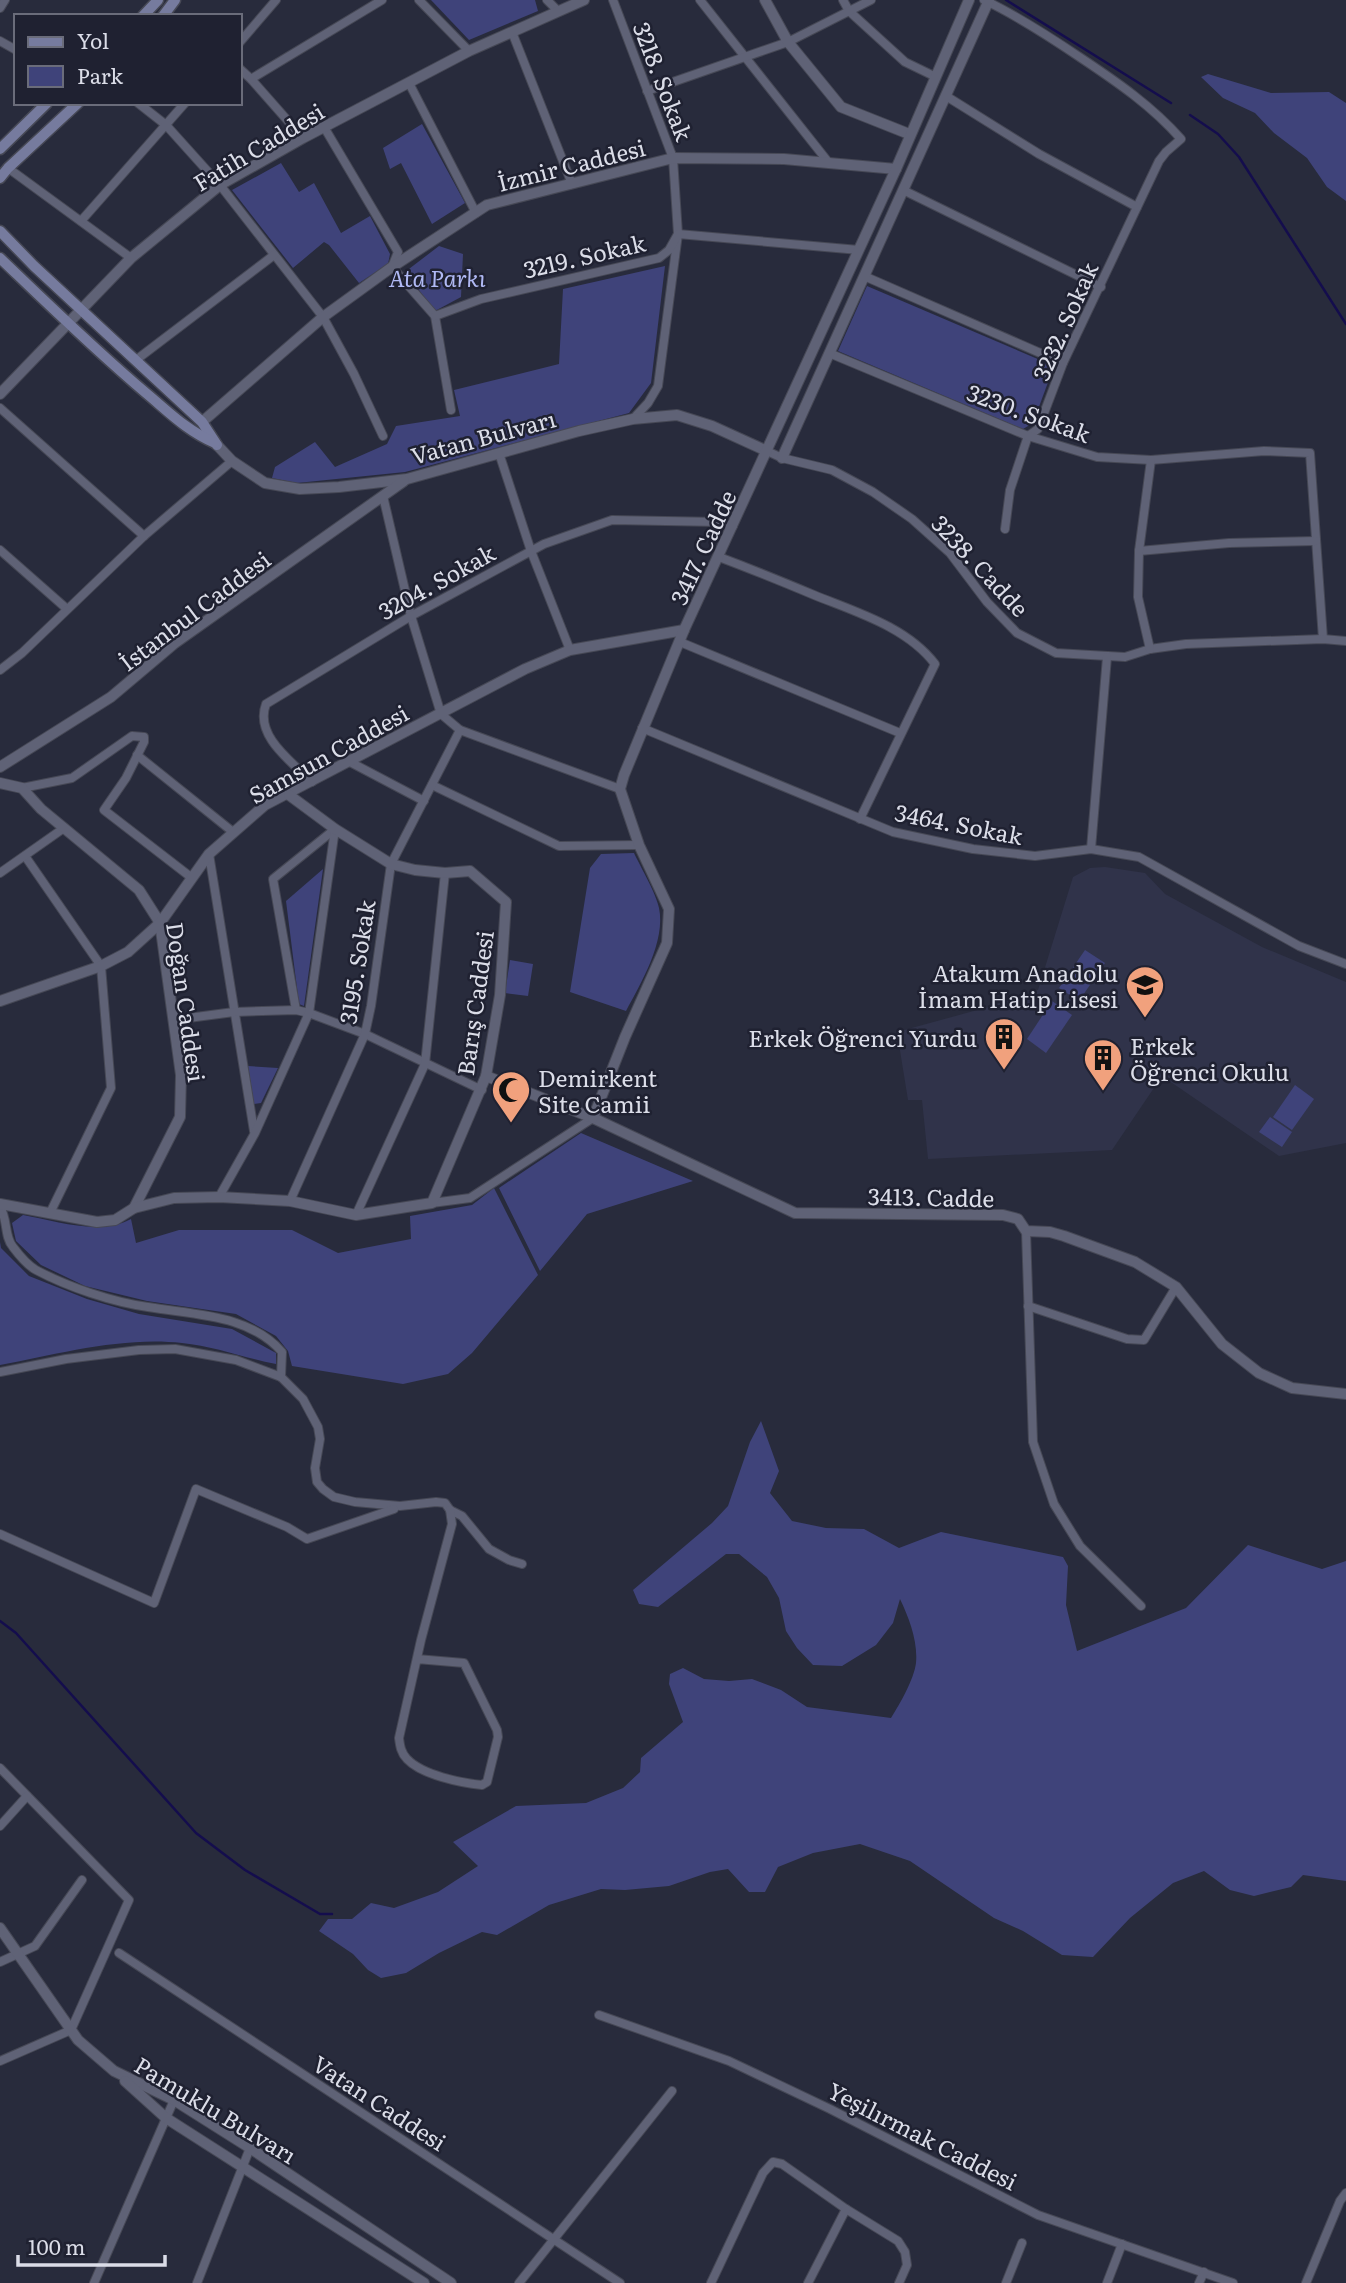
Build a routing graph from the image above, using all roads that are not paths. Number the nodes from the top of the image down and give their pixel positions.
1 (5, 0) edge
2 (158, 0) edge
3 (276, 0) edge
4 (382, 0) edge
5 (419, 0) edge
6 (547, 0) edge
7 (584, 0) edge
8 (613, 0) edge
9 (700, 0) edge
10 (765, 0) edge
11 (843, 0) edge
12 (871, 0) edge
13 (969, 0) edge
14 (987, 1) edge
15 (0, 8) edge
16 (558, 11) junction
17 (849, 11) junction
18 (145, 14) edge
19 (512, 32) junction
20 (242, 40) edge
21 (788, 42) junction
22 (469, 51) junction
23 (745, 57) junction
24 (242, 71) edge
25 (936, 77) junction
26 (251, 79) junction
27 (409, 82) junction
28 (647, 90) junction
29 (946, 96) junction
30 (45, 105) edge
31 (76, 105) edge
32 (141, 105) edge
33 (183, 105) edge
34 (166, 125) junction
35 (324, 127) junction
36 (909, 134) junction
37 (303, 138) junction
38 (0, 149) edge
39 (673, 158) junction
40 (829, 163) junction
41 (8, 168) junction
42 (896, 169) junction
43 (0, 178) edge
44 (572, 184) junction
45 (220, 185) junction
46 (903, 190) junction
47 (1137, 207) junction
48 (476, 212) junction
49 (81, 221) junction
50 (0, 231) edge
51 (678, 234) junction
52 (859, 250) junction
53 (274, 255) junction
54 (0, 258) edge
55 (131, 258) junction
56 (392, 267) junction
57 (864, 276) junction
58 (1101, 287) junction
59 (80, 309) junction
60 (435, 316) junction
61 (323, 317) junction
62 (66, 323) junction
63 (830, 353) junction
64 (136, 360) junction
65 (1063, 363) junction
66 (0, 394) edge
67 (0, 408) edge
68 (451, 410) dead end
69 (633, 419) junction
70 (202, 422) junction
71 (383, 436) dead end
72 (1028, 436) junction
73 (217, 445) junction
74 (767, 451) junction
75 (499, 453) junction
76 (782, 458) junction
77 (1151, 460) junction
78 (232, 461) junction
79 (407, 479) junction
80 (383, 496) junction
81 (733, 526) junction
82 (1005, 529) dead end
83 (144, 536) junction
84 (1316, 541) junction
85 (0, 550) edge
86 (531, 551) junction
87 (1139, 551) junction
88 (719, 557) junction
89 (67, 609) junction
90 (411, 616) junction
91 (684, 631) junction
92 (1323, 639) junction
93 (1346, 641) edge
94 (680, 642) junction
95 (1150, 649) junction
96 (570, 650) junction
97 (1107, 657) junction
98 (3, 665) edge
99 (441, 714) junction
100 (642, 728) junction
101 (460, 730) junction
102 (900, 733) junction
103 (136, 755) junction
104 (350, 762) junction
105 (0, 767) edge
106 (312, 782) junction
107 (0, 783) edge
108 (432, 785) junction
109 (22, 788) junction
110 (620, 789) junction
111 (289, 794) junction
112 (424, 801) junction
113 (860, 819) junction
114 (64, 828) junction
115 (335, 829) junction
116 (233, 832) junction
117 (639, 845) junction
118 (1091, 849) junction
119 (209, 854) junction
120 (25, 856) junction
121 (391, 864) junction
122 (0, 873) edge
123 (445, 873) junction
124 (192, 878) junction
125 (160, 923) junction
126 (1346, 964) edge
127 (101, 966) junction
128 (0, 1001) edge
129 (296, 1010) junction
130 (234, 1012) junction
131 (309, 1013) junction
132 (173, 1020) junction
133 (365, 1034) junction
134 (425, 1064) junction
135 (486, 1076) junction
136 (482, 1090) junction
137 (593, 1118) junction
138 (255, 1133) junction
139 (219, 1197) junction
140 (290, 1201) junction
141 (432, 1203) junction
142 (0, 1206) edge
143 (23, 1208) junction
144 (134, 1208) junction
145 (50, 1213) junction
146 (356, 1215) junction
147 (5, 1220) junction
148 (1026, 1231) junction
149 (1175, 1287) junction
150 (1028, 1306) junction
151 (0, 1372) edge
152 (281, 1377) junction
153 (1346, 1394) edge
154 (400, 1506) junction
155 (450, 1510) junction
156 (0, 1534) edge
157 (522, 1564) dead end
158 (1141, 1606) dead end
159 (417, 1659) junction
160 (0, 1768) edge
161 (27, 1796) junction
162 (0, 1826) edge
163 (82, 1880) dead end
164 (0, 1928) edge
165 (119, 1953) dead end
166 (19, 1954) junction
167 (0, 1962) edge
168 (599, 2015) dead end
169 (71, 2030) junction
170 (0, 2061) edge
171 (114, 2071) junction
172 (672, 2091) dead end
173 (174, 2100) junction
174 (166, 2118) junction
175 (250, 2148) junction
176 (242, 2166) junction
177 (1346, 2193) edge
178 (846, 2209) junction
179 (554, 2240) junction
180 (1022, 2243) dead end
181 (1122, 2244) junction
182 (1204, 2272) junction
183 (94, 2283) edge
184 (197, 2283) edge
185 (424, 2283) edge
186 (452, 2283) edge
187 (519, 2283) edge
188 (620, 2283) edge
189 (712, 2283) edge
190 (808, 2283) edge
191 (899, 2283) edge
192 (1006, 2283) edge
193 (1107, 2283) edge
194 (1199, 2283) edge
195 (1233, 2283) edge
196 (1306, 2283) edge

1 - 15 street
2 - 18 main road
3 - 20 street
4 - 26 street
5 - 22 street
6 - 16 street
7 - 16 street, Fatih Caddesi
8 - 28 street, 3218. Sokak
9 - 23 street
10 - 21 street
11 - 17 street
12 - 17 street
13 - 25 street, 3417. Cadde
14 - 29 street
14 - 47 street, 3232. Sokak
16 - 19 street, Fatih Caddesi
17 - 21 street
17 - 25 street
19 - 22 street, Fatih Caddesi
19 - 44 street
21 - 23 street
21 - 36 street
22 - 27 street, Fatih Caddesi
23 - 28 street
23 - 40 street
24 - 26 street
25 - 36 street, 3417. Cadde
26 - 37 street
27 - 35 street, Fatih Caddesi
27 - 48 street
28 - 39 street, 3218. Sokak
29 - 46 street
29 - 47 street
30 - 38 main road
31 - 41 main road
32 - 34 street
33 - 34 street
34 - 45 street
34 - 49 street
35 - 37 street, Fatih Caddesi
35 - 56 street
36 - 42 street, 3417. Cadde
37 - 45 street, Fatih Caddesi
39 - 40 street, İzmir Caddesi
39 - 44 street, İzmir Caddesi
39 - 51 street, 3218. Sokak
40 - 42 street, İzmir Caddesi
41 - 43 main road
41 - 49 street
42 - 52 street, 3417. Cadde
44 - 48 street, İzmir Caddesi
45 - 53 street
45 - 55 street, Fatih Caddesi
46 - 57 street
46 - 58 street
47 - 58 street, 3232. Sokak
48 - 56 street, İzmir Caddesi
49 - 55 street
50 - 59 main road, Vatan Bulvarı
51 - 52 street, 3219. Sokak
51 - 60 street, 3219. Sokak
51 - 69 street, 3218. Sokak
52 - 74 street, 3417. Cadde
53 - 61 street
53 - 64 street
54 - 62 main road, Vatan Bulvarı
55 - 59 street, Fatih Caddesi
56 - 60 street
56 - 61 street, İzmir Caddesi
57 - 63 street
57 - 65 street
58 - 65 street, 3232. Sokak
59 - 62 street, Fatih Caddesi
59 - 64 main road, Vatan Bulvarı
60 - 68 street
61 - 70 street, İzmir Caddesi
61 - 71 street
62 - 66 street, Fatih Caddesi
62 - 73 main road, Vatan Bulvarı
63 - 72 street, 3230. Sokak
63 - 76 street
64 - 70 main road, Vatan Bulvarı
65 - 72 street, 3232. Sokak
67 - 83 street
69 - 74 street, Vatan Bulvarı
69 - 75 street, Vatan Bulvarı
70 - 73 main road, Vatan Bulvarı
72 - 77 street, 3230. Sokak
72 - 82 street, 3232. Sokak
73 - 78 street, Vatan Bulvarı
74 - 76 street, 3238. Cadde
74 - 81 street, 3417. Cadde
75 - 79 street, Vatan Bulvarı
75 - 86 street
76 - 97 street, 3238. Cadde
77 - 84 street, 3230. Sokak
77 - 87 street
78 - 79 street, Vatan Bulvarı
78 - 83 street
79 - 80 street, İstanbul Caddesi
80 - 90 street
80 - 105 street, İstanbul Caddesi
81 - 86 street, 3204. Sokak
81 - 88 street, 3417. Cadde
83 - 89 street
84 - 87 street
84 - 92 street
85 - 89 street
86 - 90 street, 3204. Sokak
86 - 96 street
87 - 95 street
88 - 91 street, 3417. Cadde
88 - 102 street
89 - 98 street
90 - 99 street
90 - 106 street, 3204. Sokak
91 - 94 street, 3417. Cadde
91 - 96 street, Samsun Caddesi
92 - 93 street, 3238. Cadde
92 - 95 street, 3238. Cadde
94 - 100 street, 3417. Cadde
94 - 102 street
95 - 97 street, 3238. Cadde
96 - 99 street, Samsun Caddesi
97 - 118 street
99 - 101 street
99 - 104 street, Samsun Caddesi
100 - 110 street, 3417. Cadde
100 - 113 street, 3464. Sokak
101 - 108 street, 3195. Sokak
101 - 110 street
102 - 113 street
103 - 109 street
103 - 116 street
103 - 124 street
104 - 106 street, Samsun Caddesi
104 - 112 street
106 - 111 street, Samsun Caddesi
107 - 109 street
108 - 112 street, 3195. Sokak
108 - 117 street
109 - 114 street, Doğan Caddesi
110 - 117 street
111 - 115 street, Barış Caddesi
111 - 116 street, Samsun Caddesi
112 - 121 street, 3195. Sokak
113 - 118 street, 3464. Sokak
114 - 120 street
114 - 125 street, Doğan Caddesi
115 - 121 street, Barış Caddesi
115 - 129 street
115 - 131 street
116 - 119 street, Samsun Caddesi
117 - 137 street
118 - 126 street, 3464. Sokak
119 - 124 street, Samsun Caddesi
119 - 130 street
120 - 122 street
120 - 127 street
121 - 123 street, Barış Caddesi
121 - 133 street, 3195. Sokak
123 - 134 street
123 - 135 street, Barış Caddesi
124 - 125 street, Samsun Caddesi
125 - 127 street, Samsun Caddesi
125 - 132 street, Doğan Caddesi
127 - 128 street, Samsun Caddesi
127 - 145 street
129 - 130 street
129 - 131 street
130 - 132 street
130 - 138 street
131 - 133 street
131 - 138 street
132 - 144 street, Doğan Caddesi
133 - 134 street
133 - 140 street, 3195. Sokak
134 - 136 street
134 - 146 street
135 - 136 street, Barış Caddesi
135 - 137 street, 3413. Cadde
136 - 141 street, Barış Caddesi
137 - 141 street
137 - 148 street, 3413. Cadde
138 - 139 street
139 - 140 street
139 - 144 street
140 - 146 street
141 - 146 street
142 - 143 street
142 - 147 street
143 - 145 street
143 - 147 street
144 - 145 street
147 - 152 street
148 - 149 street, 3413. Cadde
148 - 150 street
149 - 150 street
149 - 153 street, 3413. Cadde
150 - 158 street
151 - 152 street
152 - 154 street
154 - 155 street
154 - 156 street
155 - 157 street
155 - 159 street
159 - 159 street
160 - 161 street
161 - 162 street
161 - 169 street
163 - 166 street
164 - 166 street, Pamuklu Bulvarı
165 - 179 street, Vatan Caddesi
166 - 167 street
166 - 169 street, Pamuklu Bulvarı
168 - 181 street, Yeşilırmak Caddesi
169 - 170 street
169 - 171 street, Pamuklu Bulvarı
171 - 173 street, Pamuklu Bulvarı
171 - 174 street
172 - 179 street
173 - 174 street
173 - 175 street, Pamuklu Bulvarı
174 - 176 street
174 - 183 street
175 - 176 street
175 - 186 street, Pamuklu Bulvarı
176 - 184 street
176 - 185 street
177 - 196 street
178 - 189 street
178 - 190 street
178 - 191 street
179 - 187 street
179 - 188 street, Vatan Caddesi
180 - 192 street
181 - 182 street, Yeşilırmak Caddesi
181 - 193 street
182 - 194 street
182 - 195 street, Yeşilırmak Caddesi

